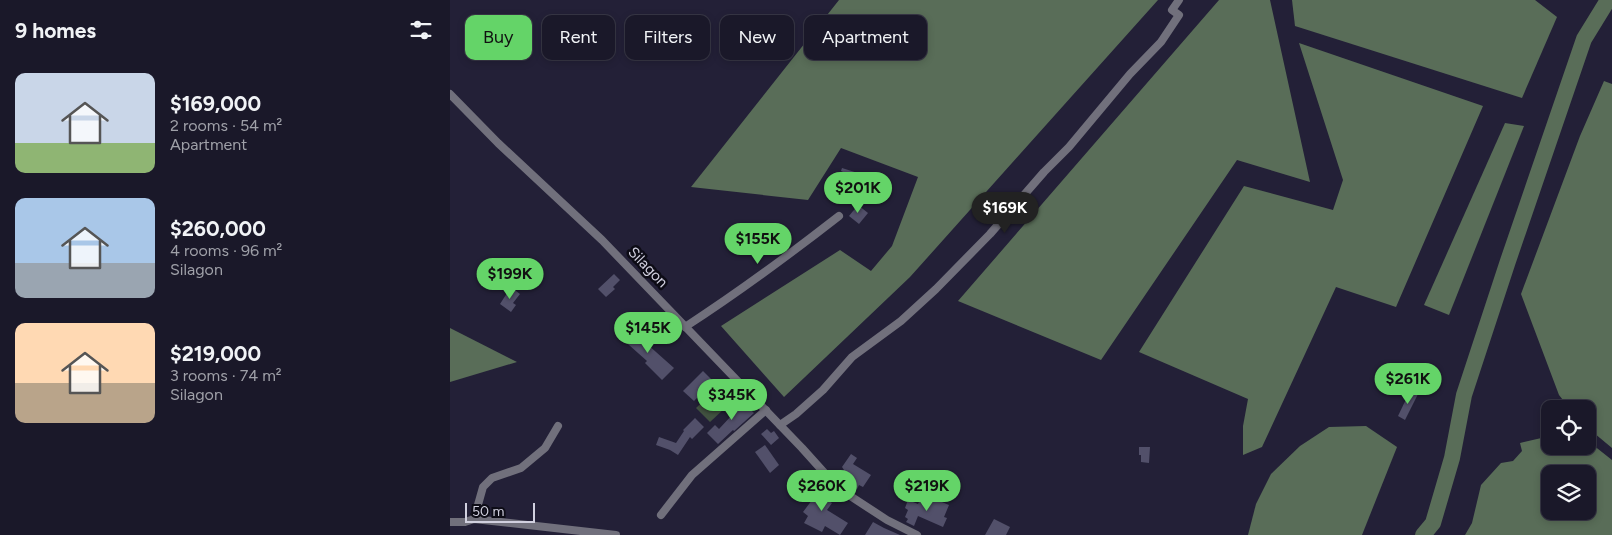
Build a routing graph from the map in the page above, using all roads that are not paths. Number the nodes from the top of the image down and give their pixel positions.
1 (1179, 0) edge
2 (450, 94) edge
3 (839, 216) dead end
4 (685, 327) junction
5 (766, 410) junction
6 (780, 425) junction
7 (558, 426) dead end
8 (661, 514) dead end
9 (474, 519) junction
10 (450, 522) edge
11 (911, 534) edge
12 (616, 535) edge

1 - 6 street
2 - 4 street, Silagon
3 - 4 street
4 - 5 street, Silagon
5 - 6 street, Silagon
5 - 8 street
6 - 11 street, Silagon
7 - 9 street
9 - 10 street
9 - 12 street

